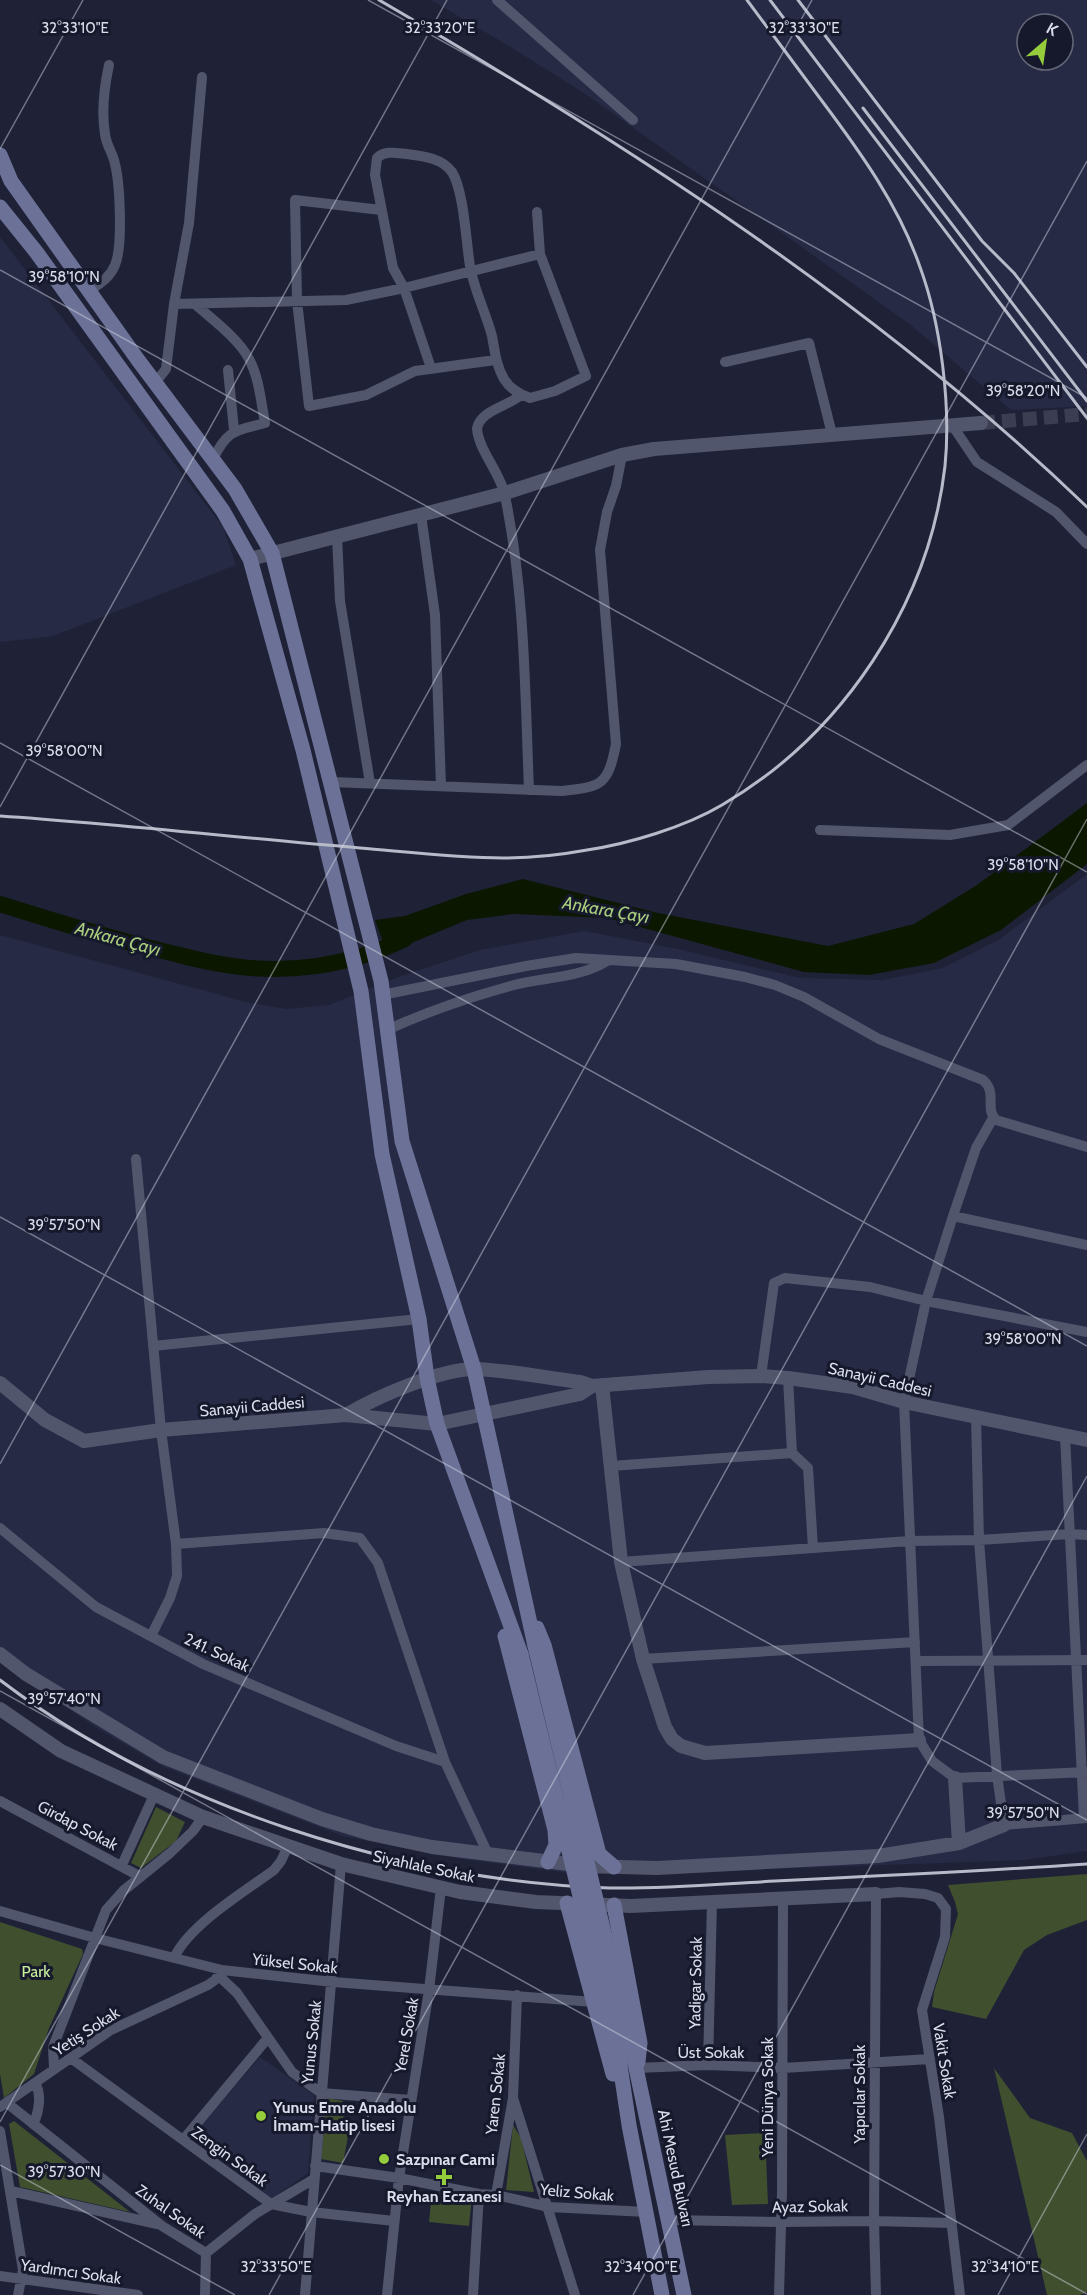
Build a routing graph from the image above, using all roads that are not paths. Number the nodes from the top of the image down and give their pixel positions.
1 (497, 0) edge
2 (109, 65) dead end
3 (202, 77) dead end
4 (633, 120) dead end
5 (0, 155) edge
6 (0, 207) edge
7 (381, 210) junction
8 (537, 212) dead end
9 (540, 254) junction
10 (471, 270) junction
11 (404, 288) junction
12 (89, 291) junction
13 (297, 301) junction
14 (174, 304) junction
15 (196, 305) junction
16 (495, 360) junction
17 (725, 362) dead end
18 (431, 368) junction
19 (228, 370) dead end
20 (156, 383) junction
21 (521, 395) junction
22 (981, 423) tunnel mouth
23 (952, 425) junction
24 (234, 430) junction
25 (832, 434) junction
26 (622, 455) junction
27 (213, 459) junction
28 (505, 493) junction
29 (421, 515) junction
30 (336, 536) junction
31 (1087, 544) edge
32 (272, 553) junction
33 (250, 559) junction
34 (1087, 765) edge
35 (332, 782) junction
36 (370, 783) junction
37 (441, 786) junction
38 (529, 790) junction
39 (820, 830) dead end
40 (607, 961) junction
41 (382, 988) junction
42 (387, 1030) junction
43 (993, 1118) junction
44 (1087, 1147) edge
45 (136, 1159) dead end
46 (953, 1216) junction
47 (1087, 1245) edge
48 (926, 1301) junction
49 (419, 1319) junction
50 (1087, 1332) edge
51 (153, 1346) junction
52 (474, 1369) junction
53 (761, 1376) junction
54 (427, 1378) junction
55 (788, 1378) junction
56 (0, 1383) edge
57 (597, 1386) junction
58 (904, 1402) junction
59 (346, 1415) junction
60 (484, 1415) junction
61 (976, 1417) junction
62 (437, 1424) junction
63 (161, 1430) junction
64 (1065, 1436) junction
65 (1087, 1440) edge
66 (792, 1453) junction
67 (611, 1466) junction
68 (0, 1528) edge
69 (1070, 1534) junction
70 (1087, 1535) edge
71 (979, 1540) junction
72 (909, 1541) junction
73 (176, 1544) junction
74 (813, 1548) junction
75 (621, 1562) junction
76 (522, 1592) junction
77 (502, 1600) junction
78 (151, 1636) junction
79 (915, 1642) junction
80 (0, 1654) edge
81 (643, 1659) junction
82 (1082, 1660) edge
83 (916, 1661) junction
84 (990, 1662) junction
85 (0, 1709) edge
86 (919, 1740) junction
87 (445, 1762) junction
88 (1084, 1772) edge
89 (997, 1775) junction
90 (955, 1778) junction
91 (154, 1796) junction
92 (0, 1801) edge
93 (587, 1810) junction
94 (203, 1817) junction
95 (1085, 1818) edge
96 (1004, 1825) junction
97 (555, 1830) junction
98 (959, 1843) junction
99 (288, 1846) junction
100 (488, 1854) junction
101 (548, 1862) junction
102 (341, 1864) junction
103 (122, 1865) junction
104 (614, 1867) junction
105 (141, 1877) junction
106 (441, 1888) junction
107 (876, 1894) junction
108 (783, 1899) junction
109 (712, 1902) junction
110 (567, 1903) junction
111 (614, 1905) junction
112 (0, 1911) edge
113 (95, 1938) junction
114 (622, 1946) junction
115 (583, 1955) junction
116 (174, 1958) junction
117 (220, 1973) junction
118 (333, 1982) junction
119 (429, 1990) junction
120 (517, 1995) junction
121 (594, 2002) junction
122 (267, 2039) junction
123 (625, 2050) junction
124 (72, 2058) junction
125 (930, 2060) junction
126 (874, 2062) junction
127 (708, 2065) junction
128 (637, 2068) junction
129 (783, 2068) junction
130 (54, 2069) junction
131 (35, 2083) junction
132 (321, 2093) junction
133 (513, 2098) junction
134 (411, 2100) junction
135 (3, 2105) edge
136 (33, 2124) junction
137 (629, 2125) junction
138 (0, 2131) edge
139 (183, 2140) junction
140 (315, 2166) junction
141 (399, 2178) junction
142 (314, 2179) junction
143 (11, 2191) junction
144 (479, 2194) junction
145 (496, 2194) junction
146 (271, 2204) junction
147 (549, 2207) junction
148 (311, 2212) junction
149 (647, 2212) junction
150 (669, 2220) junction
151 (874, 2220) junction
152 (394, 2221) junction
153 (780, 2222) junction
154 (952, 2223) junction
155 (162, 2226) junction
156 (206, 2253) junction
157 (0, 2276) edge
158 (22, 2279) junction
159 (18, 2295) edge
160 (138, 2295) edge
161 (205, 2295) edge
162 (304, 2295) edge
163 (387, 2295) edge
164 (473, 2295) edge
165 (575, 2295) edge
166 (662, 2295) edge
167 (684, 2295) edge
168 (779, 2295) edge
169 (876, 2295) edge
170 (960, 2295) edge

1 - 4 street
2 - 12 street
3 - 14 street
5 - 12 main road
6 - 33 main road
7 - 10 street
7 - 11 street
7 - 13 street
8 - 9 street
9 - 10 street
9 - 21 street
10 - 11 street
10 - 16 street
11 - 13 street
11 - 18 street
12 - 20 main road
13 - 15 street
13 - 18 street
14 - 15 street
14 - 20 street
15 - 24 street
16 - 18 street
16 - 21 street
17 - 25 street
19 - 24 street
20 - 27 main road
21 - 28 street
22 - 23 street
23 - 25 street
23 - 31 street
24 - 27 street
25 - 26 street
26 - 28 street
26 - 38 street
27 - 32 main road
28 - 29 street
28 - 38 street
29 - 30 street
29 - 37 street
30 - 32 street
30 - 36 street
32 - 33 street
32 - 35 main road
33 - 49 main road
34 - 39 street
35 - 36 street
35 - 41 main road
36 - 37 street
37 - 38 street
40 - 41 street
40 - 42 street
40 - 43 street
41 - 42 main road
42 - 52 main road
43 - 44 street
43 - 46 street
45 - 51 street
46 - 47 street
46 - 48 street
48 - 50 street
48 - 53 street
48 - 58 street
49 - 51 street
49 - 54 main road
51 - 63 street
52 - 54 street, Sanayii Caddesi
52 - 57 street, Sanayii Caddesi
52 - 60 main road
53 - 55 street, Sanayii Caddesi
53 - 57 street, Sanayii Caddesi
54 - 59 street, Sanayii Caddesi
54 - 62 main road
55 - 58 street, Sanayii Caddesi
55 - 66 street
56 - 63 street, Sanayii Caddesi
57 - 60 street, Sanayii Caddesi
57 - 67 street
58 - 61 street, Sanayii Caddesi
58 - 72 street
59 - 62 street, Sanayii Caddesi
59 - 63 street, Sanayii Caddesi
60 - 62 street, Sanayii Caddesi
60 - 76 main road
61 - 64 street, Sanayii Caddesi
61 - 71 street
62 - 77 main road
63 - 73 street
64 - 65 street, Sanayii Caddesi
64 - 69 street
66 - 67 street
66 - 74 street
67 - 75 street
68 - 78 street, 241. Sokak
69 - 70 street
69 - 71 street
69 - 82 street
71 - 72 street
71 - 84 street
72 - 74 street
72 - 79 street
73 - 78 street
73 - 87 street
74 - 75 street
75 - 81 street
76 - 93 main road
76 - 123 main road, bridge
77 - 97 main road
77 - 123 main road, bridge
78 - 87 street, 241. Sokak
79 - 81 street
79 - 83 street
80 - 100 street
81 - 86 street
82 - 84 street
82 - 88 street
83 - 84 street
83 - 86 street
84 - 89 street
85 - 91 street, Siyahlale Sokak
86 - 90 street
87 - 100 street
88 - 89 street
88 - 95 street
89 - 90 street
89 - 96 street
90 - 98 street
91 - 94 street, Siyahlale Sokak
91 - 103 street
92 - 103 street, Girdap Sokak
93 - 97 main road
93 - 104 main road
94 - 99 street, Siyahlale Sokak
94 - 105 street
95 - 96 street
96 - 98 street
97 - 101 main road
98 - 104 street
99 - 102 street, Siyahlale Sokak
99 - 116 street
100 - 101 street
101 - 104 street
102 - 106 street, Siyahlale Sokak
102 - 118 street, Yunus Sokak
103 - 105 street, Girdap Sokak
105 - 113 street
106 - 110 street, Siyahlale Sokak
106 - 119 street, Yerel Sokak
107 - 108 street, Siyahlale Sokak
107 - 125 street, Vakit Sokak
107 - 126 street, Yapıcılar Sokak
108 - 109 street, Siyahlale Sokak
108 - 129 street, Yeni Dünya Sokak
109 - 111 street, Siyahlale Sokak
109 - 127 street, Yadigar Sokak
110 - 111 street, Siyahlale Sokak
110 - 115 main road
111 - 114 main road
112 - 113 street, Yüksel Sokak
113 - 116 street, Yüksel Sokak
113 - 130 street
114 - 115 main road
114 - 128 main road
115 - 121 main road
116 - 117 street, Yüksel Sokak
117 - 118 street, Yüksel Sokak
117 - 122 street
117 - 124 street, Yetiş Sokak
118 - 119 street, Yüksel Sokak
118 - 132 street, Yunus Sokak
119 - 120 street, Yüksel Sokak
119 - 134 street, Yerel Sokak
120 - 121 street, Yüksel Sokak
120 - 133 street, Yaren Sokak
121 - 137 main road
122 - 132 street
122 - 139 street
123 - 128 main road, Ahi Mesud Bulvarı
123 - 137 main road
124 - 130 street, Yetiş Sokak
124 - 139 street, Zengin Sokak
125 - 126 street, Üst Sokak
125 - 154 street, Vakit Sokak
126 - 129 street, Üst Sokak
126 - 151 street, Yapıcılar Sokak
127 - 128 street, Üst Sokak
127 - 129 street, Üst Sokak
128 - 150 main road, Ahi Mesud Bulvarı
129 - 153 street, Yeni Dünya Sokak
130 - 131 street, Yetiş Sokak
131 - 135 street, Yetiş Sokak
131 - 136 street
132 - 134 street
132 - 140 street, Yunus Sokak
133 - 145 street, Yaren Sokak
133 - 147 street
134 - 141 street, Yerel Sokak
135 - 136 street, Zuhal Sokak
136 - 155 street, Zuhal Sokak
137 - 149 main road
138 - 143 street
139 - 146 street, Zengin Sokak
140 - 141 street, Yeliz Sokak
140 - 142 street, Yunus Sokak
141 - 144 street, Yeliz Sokak
141 - 152 street, Yerel Sokak
142 - 146 street
142 - 148 street, Yunus Sokak
143 - 155 street
143 - 158 street
144 - 145 street, Yeliz Sokak
144 - 164 street
145 - 147 street, Yeliz Sokak
146 - 148 street, Zengin Sokak
146 - 156 street
147 - 149 street, Yeliz Sokak
147 - 165 street
148 - 152 street, Zengin Sokak
148 - 162 street, Yunus Sokak
149 - 166 main road
150 - 153 street, Ayaz Sokak
150 - 167 main road, Ahi Mesud Bulvarı
151 - 153 street, Ayaz Sokak
151 - 154 street, Ayaz Sokak
151 - 169 street, Yapıcılar Sokak
152 - 163 street, Yerel Sokak
153 - 168 street, Yeni Dünya Sokak
154 - 170 street, Vakit Sokak
155 - 156 street, Zuhal Sokak
156 - 161 street
157 - 158 street, Yardımcı Sokak
158 - 159 street
158 - 160 street, Yardımcı Sokak

